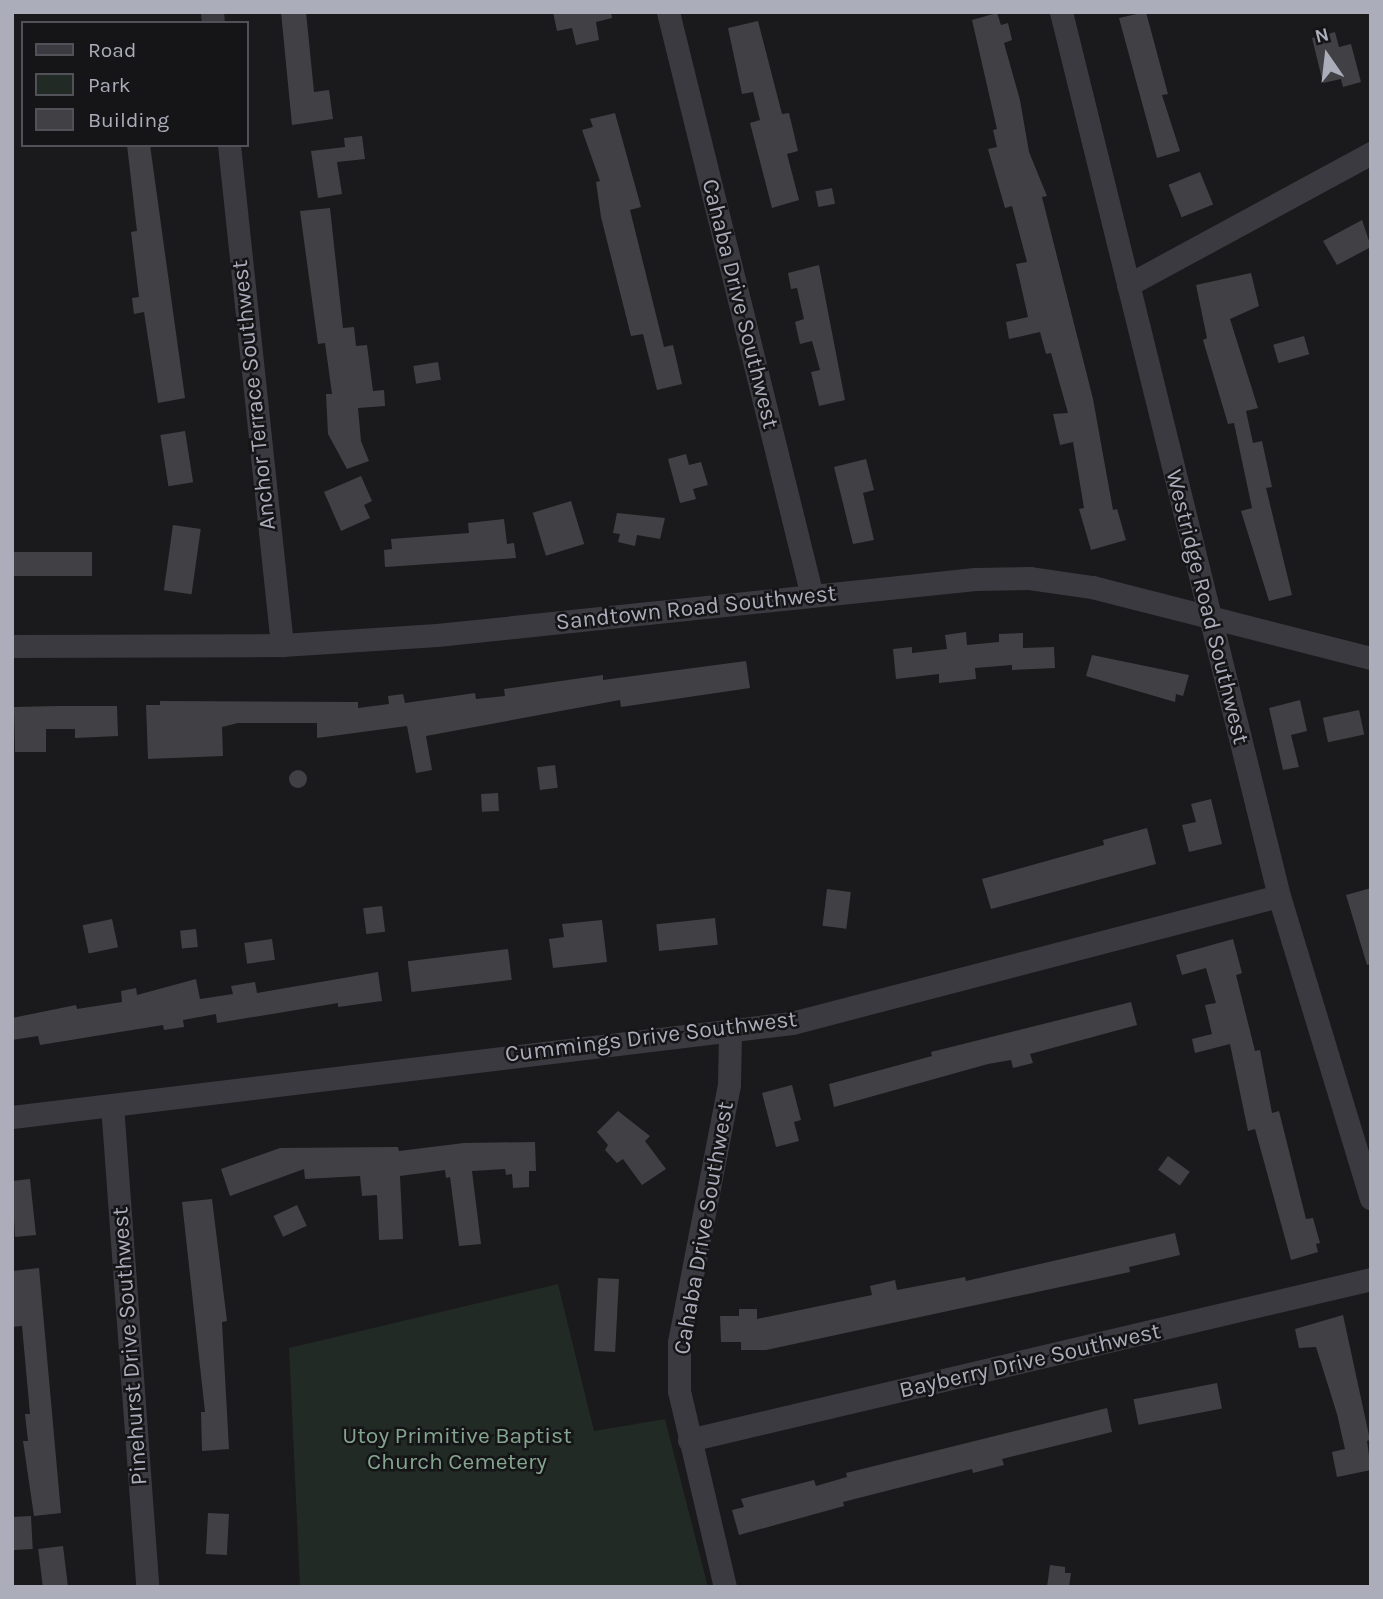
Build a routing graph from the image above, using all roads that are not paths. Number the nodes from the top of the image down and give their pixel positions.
1 (668, 12) edge
2 (1062, 12) edge
3 (229, 147) edge
4 (1371, 153) edge
5 (1128, 285) junction
6 (812, 596) junction
7 (1209, 617) junction
8 (282, 645) junction
9 (12, 646) edge
10 (1371, 658) edge
11 (1279, 896) junction
12 (730, 1032) junction
13 (112, 1105) junction
14 (12, 1117) edge
15 (1371, 1198) edge
16 (1371, 1279) edge
17 (689, 1440) junction
18 (147, 1587) edge
19 (725, 1587) edge

1 - 6 street, Cahaba Drive Southwest
2 - 5 street, Westridge Road Southwest
3 - 8 street, Anchor Terrace Southwest
4 - 5 street
5 - 7 street, Westridge Road Southwest
6 - 7 street, Sandtown Road Southwest
6 - 8 street, Sandtown Road Southwest
7 - 10 street, Sandtown Road Southwest
7 - 11 street, Westridge Road Southwest
8 - 9 street, Sandtown Road Southwest
11 - 12 street, Cummings Drive Southwest
11 - 15 street, Westridge Road Southwest
12 - 13 street, Cummings Drive Southwest
12 - 17 street, Cahaba Drive Southwest
13 - 14 street, Cummings Drive Southwest
13 - 18 street, Pinehurst Drive Southwest
16 - 17 street, Bayberry Drive Southwest
17 - 19 street, Cahaba Drive Southwest

